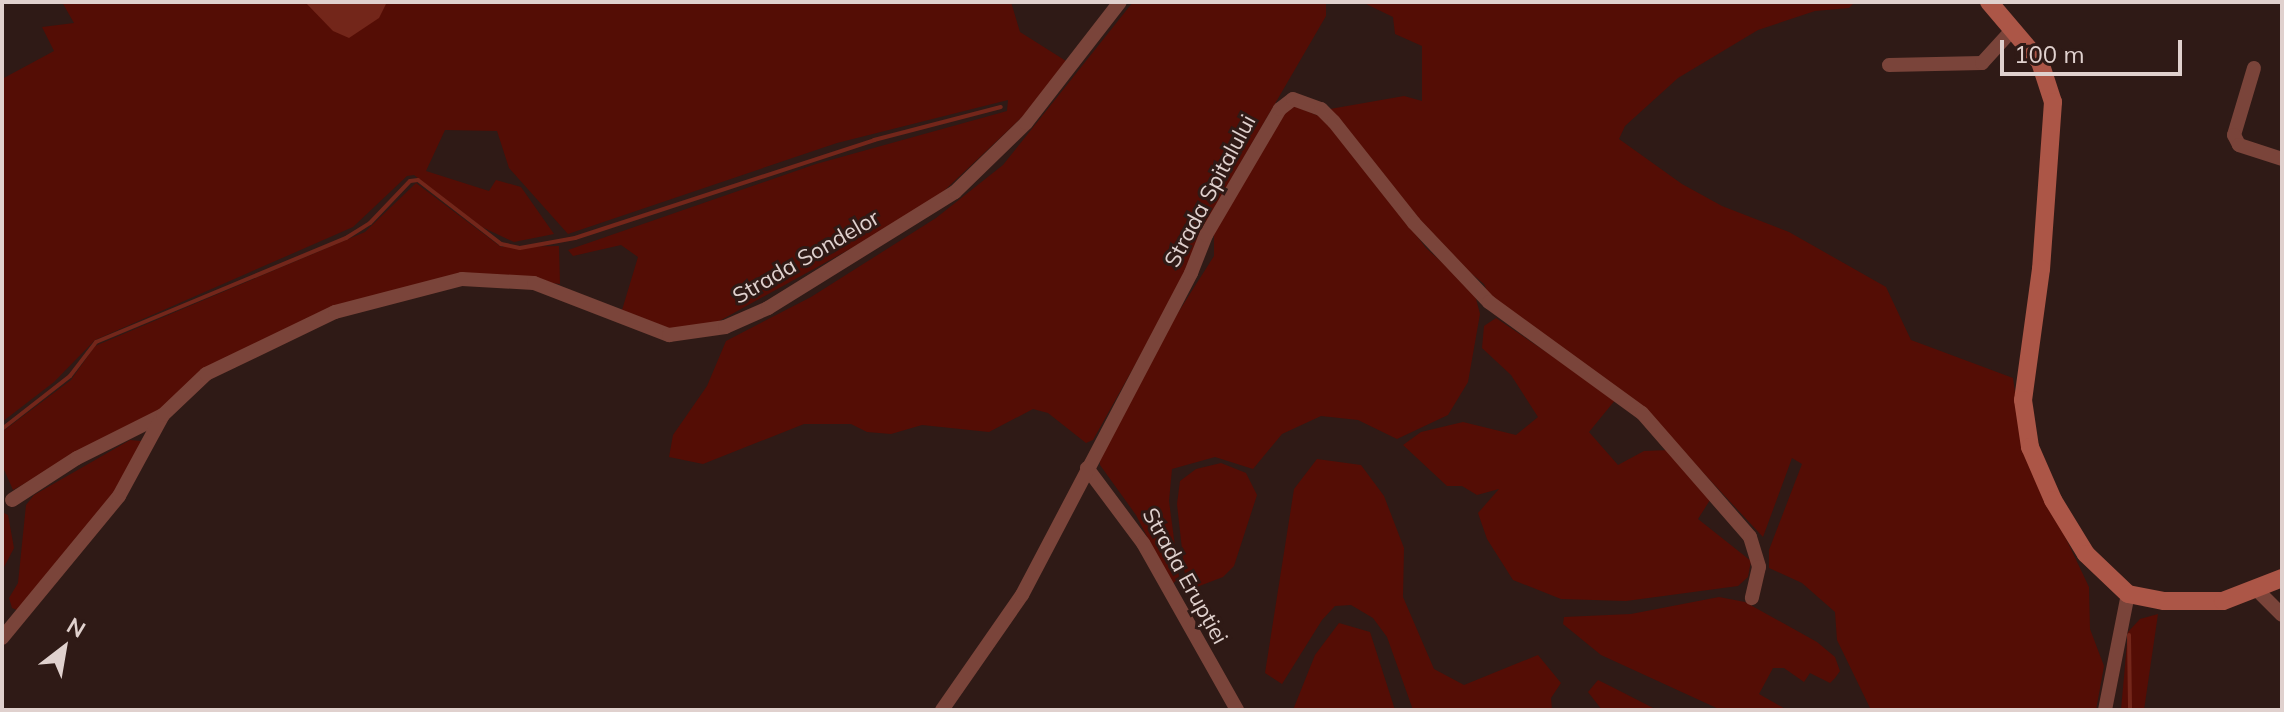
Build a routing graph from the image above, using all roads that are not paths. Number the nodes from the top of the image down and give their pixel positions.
1 (1120, 2) edge
2 (1989, 2) edge
3 (2013, 29) junction
4 (1889, 65) dead end
5 (2254, 68) dead end
6 (2282, 159) edge
7 (163, 415) junction
8 (1087, 468) junction
9 (12, 500) dead end
10 (2282, 578) edge
11 (2257, 590) junction
12 (2128, 594) junction
13 (1752, 598) dead end
14 (2282, 615) edge
15 (2, 638) edge
16 (942, 710) edge
17 (1237, 710) edge
18 (2105, 710) edge

1 - 7 street, Strada Sondelor
2 - 3 main road
3 - 4 street
3 - 12 main road
5 - 6 street
7 - 9 street
7 - 15 street, Strada Sondelor
8 - 13 street, Strada Spitalului
8 - 16 street, Strada Spitalului
8 - 17 street, Strada Erupției
10 - 11 main road
11 - 12 main road
11 - 14 street
12 - 18 street

